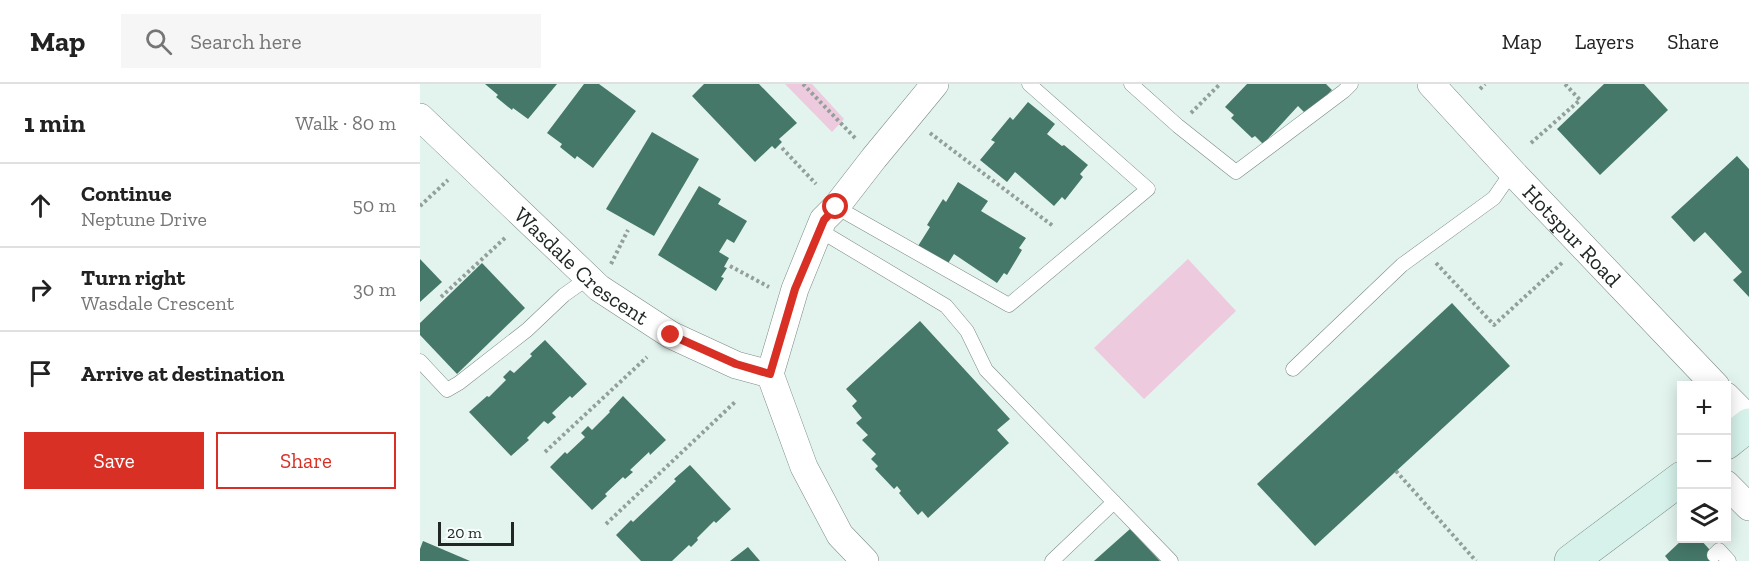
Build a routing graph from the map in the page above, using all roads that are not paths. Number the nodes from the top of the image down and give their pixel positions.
1 (935, 84) edge
2 (1029, 84) edge
3 (1131, 84) edge
4 (1351, 84) edge
5 (1431, 84) edge
6 (420, 117) edge
7 (1512, 172) junction
8 (836, 207) junction
9 (819, 230) junction
10 (593, 283) junction
11 (420, 361) edge
12 (1293, 369) dead end
13 (770, 374) junction
14 (1711, 381) edge
15 (1731, 401) edge
16 (1749, 419) edge
17 (1749, 425) edge
18 (1731, 439) edge
19 (1677, 482) edge
20 (1731, 489) edge
21 (1114, 502) junction
22 (1749, 507) edge
23 (1714, 555) dead end
24 (1057, 559) edge
25 (1580, 559) edge
26 (865, 561) edge
27 (1171, 561) edge
28 (1729, 561) edge

1 - 8 street
2 - 8 lane
3 - 4 lane
5 - 7 street, Hotspur Road
6 - 10 street, Wasdale Crescent
7 - 12 lane
7 - 14 street, Hotspur Road
8 - 9 street
9 - 13 street
9 - 21 lane
10 - 11 lane
10 - 13 street, Wasdale Crescent
13 - 26 street
15 - 16 street
17 - 18 main road
19 - 25 main road
20 - 22 street
21 - 24 lane
21 - 27 lane
23 - 28 lane

